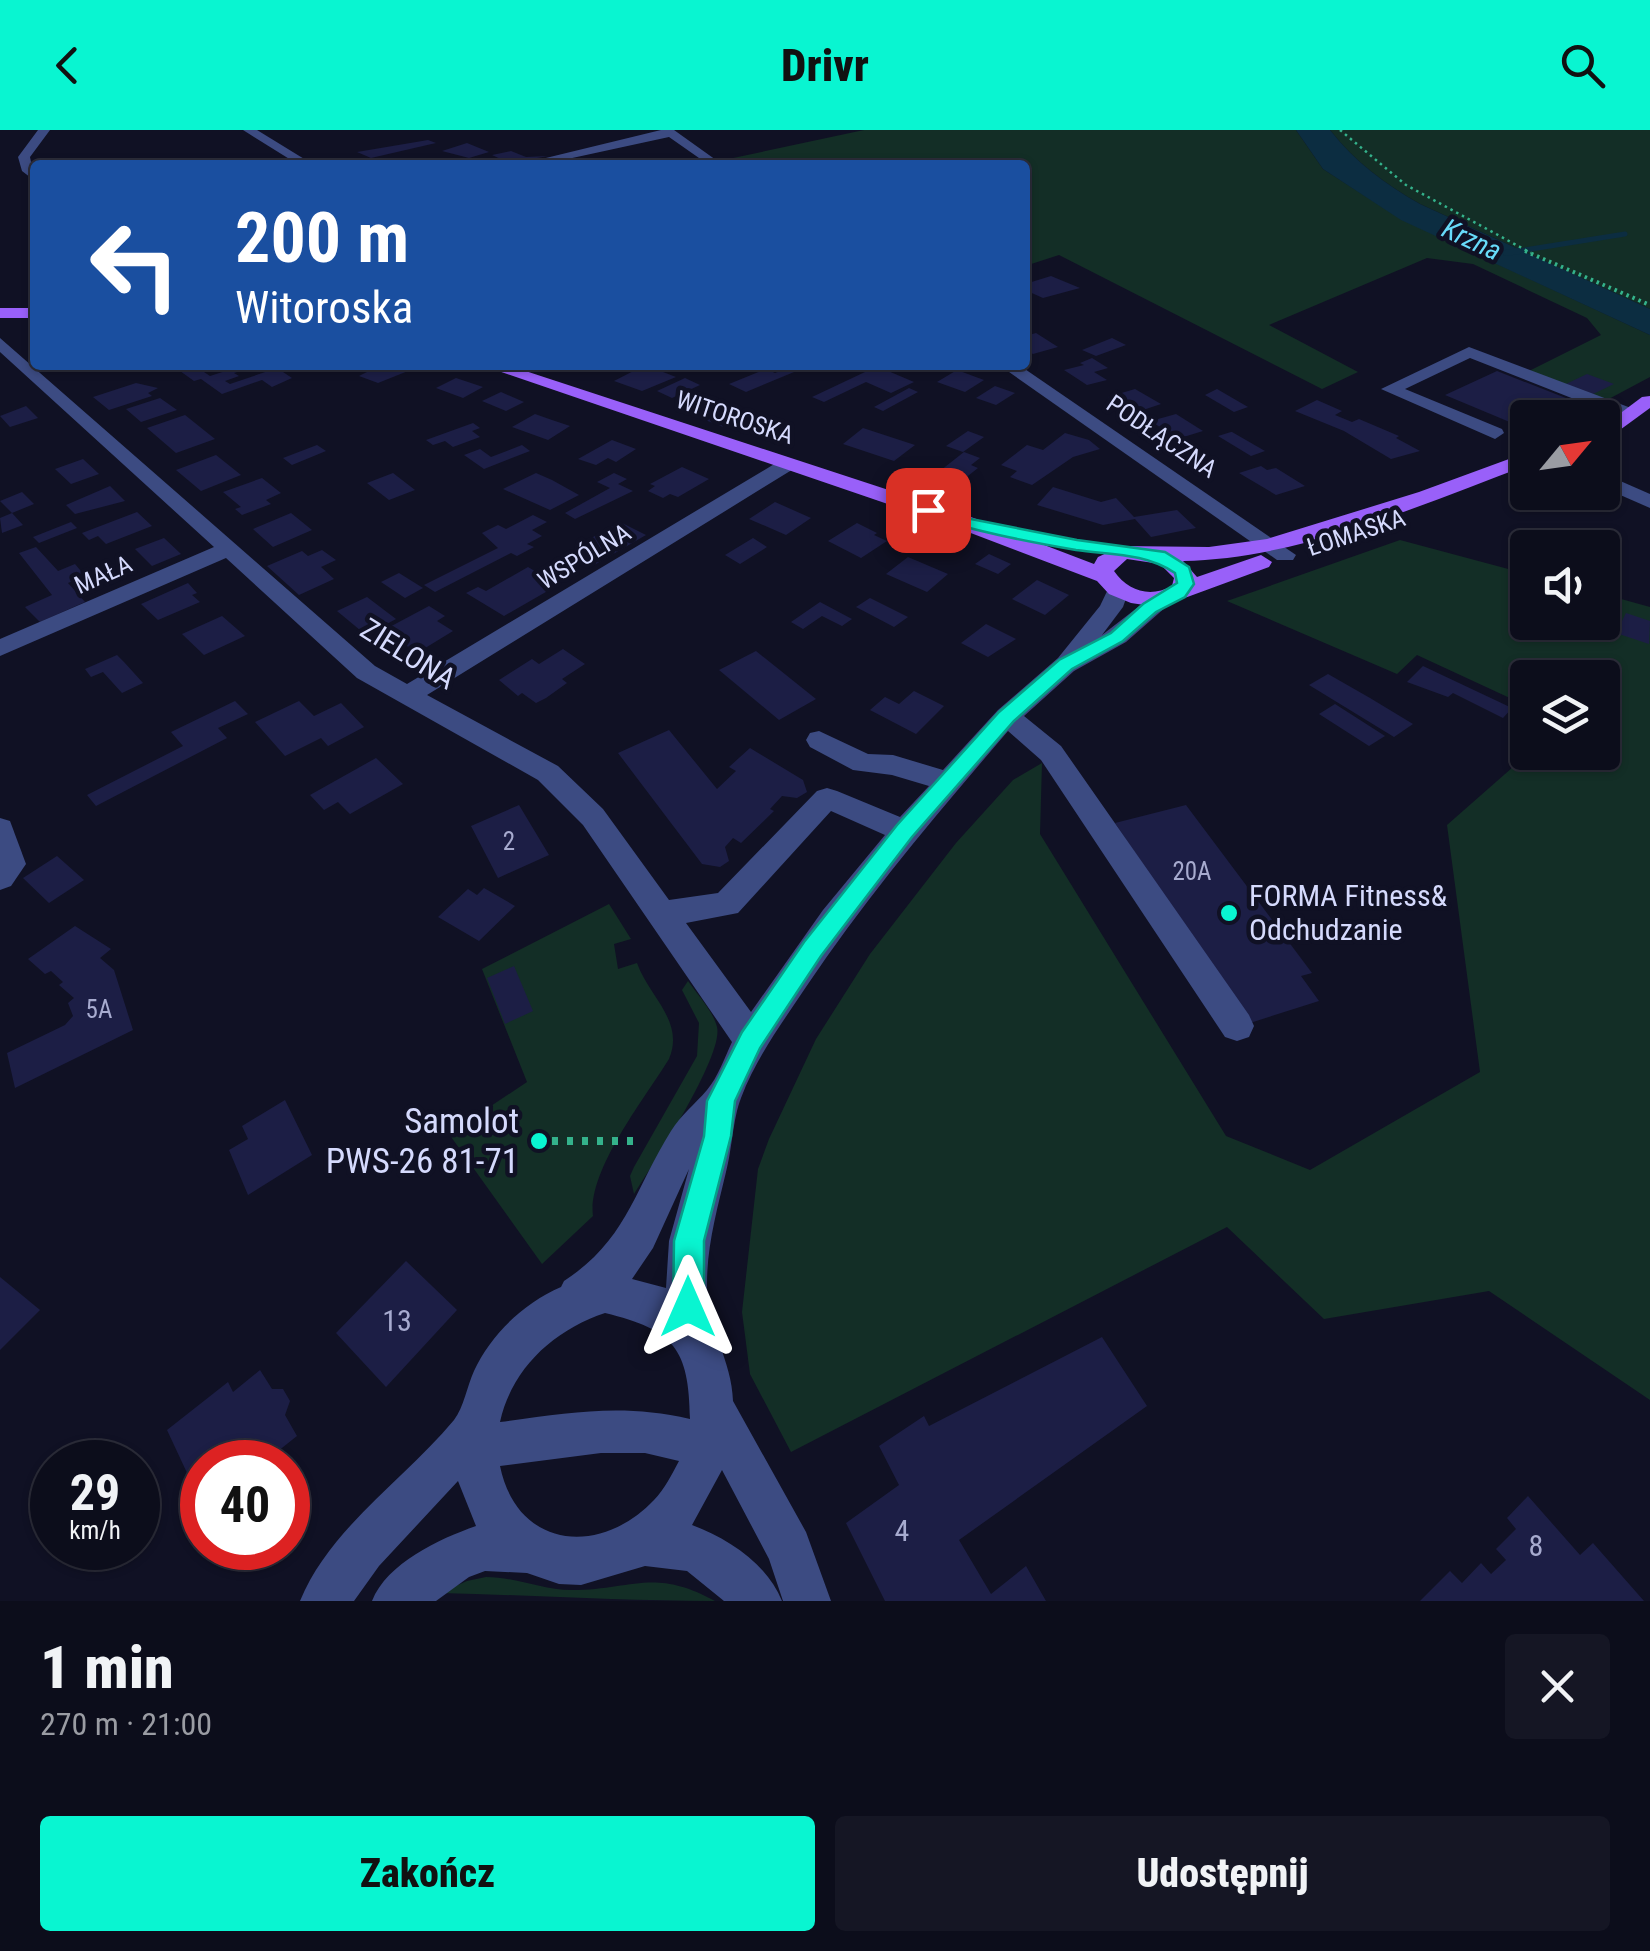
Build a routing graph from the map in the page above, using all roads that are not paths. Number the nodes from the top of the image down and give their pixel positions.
1 (44, 130) edge
2 (249, 130) edge
3 (669, 131) edge
4 (296, 160) edge
5 (544, 160) edge
6 (710, 160) edge
7 (30, 172) edge
8 (0, 313) edge
9 (30, 313) edge
10 (3, 349) edge
11 (505, 370) edge
12 (1015, 370) edge
13 (1649, 400) edge
14 (1624, 412) junction
15 (1620, 414) edge
16 (1620, 423) edge
17 (1495, 434) dead end
18 (788, 464) junction
19 (1510, 465) edge
20 (1510, 481) edge
21 (1620, 488) edge
22 (1650, 502) edge
23 (963, 522) junction
24 (228, 550) junction
25 (1278, 550) junction
26 (1130, 552) junction
27 (1159, 555) junction
28 (1111, 583) junction
29 (1173, 594) junction
30 (0, 648) edge
31 (1065, 665) junction
32 (407, 694) junction
33 (1006, 716) junction
34 (819, 740) dead end
35 (949, 782) junction
36 (0, 829) edge
37 (904, 831) junction
38 (0, 878) edge
39 (659, 914) junction
40 (1237, 1026) dead end
41 (751, 1040) junction
42 (721, 1101) junction
43 (562, 1305) junction
44 (690, 1328) junction
45 (712, 1428) junction
46 (477, 1438) junction
47 (644, 1542) junction
48 (526, 1550) junction
49 (324, 1601) edge
50 (396, 1601) edge
51 (758, 1601) edge
52 (807, 1601) edge

1 - 7 street
2 - 4 street
3 - 5 street
3 - 6 street
8 - 9 main road
10 - 24 street, ZIELONA
11 - 18 main road, WITOROSKA
12 - 25 street, PODŁĄCZNA
13 - 14 main road
13 - 16 main road
14 - 15 main road
14 - 17 street
18 - 23 main road, WITOROSKA
18 - 32 street, WSPÓLNA
19 - 25 main road, ŁOMASKA
20 - 25 main road, ŁOMASKA
21 - 22 street
23 - 26 main road, WITOROSKA
23 - 28 main road, WITOROSKA
24 - 30 street, MAŁA
24 - 32 street, ZIELONA
25 - 27 main road, WITOROSKA
25 - 29 main road, ŁOMASKA
26 - 27 main road, WITOROSKA
26 - 28 main road
27 - 29 main road
28 - 29 main road, WITOROSKA
28 - 31 street, ŁOMASKA
29 - 31 street, ŁOMASKA
31 - 33 street, ŁOMASKA
32 - 39 street, ZIELONA
33 - 35 street, ŁOMASKA
33 - 40 street
34 - 35 street
35 - 37 street, ŁOMASKA
36 - 38 street
37 - 39 street
37 - 41 street, ŁOMASKA
39 - 41 street, ZIELONA
41 - 42 street, ŁOMASKA
42 - 43 street, ŁOMASKA
42 - 44 street, ŁOMASKA
43 - 44 street, ŁOMASKA
43 - 46 street, ŁOMASKA
44 - 45 street, ŁOMASKA
45 - 46 street
45 - 47 street
45 - 52 street, ŁOMASKA
46 - 48 street, ŁOMASKA
46 - 49 street, ŁOMASKA
47 - 48 street
47 - 51 street
48 - 50 street

